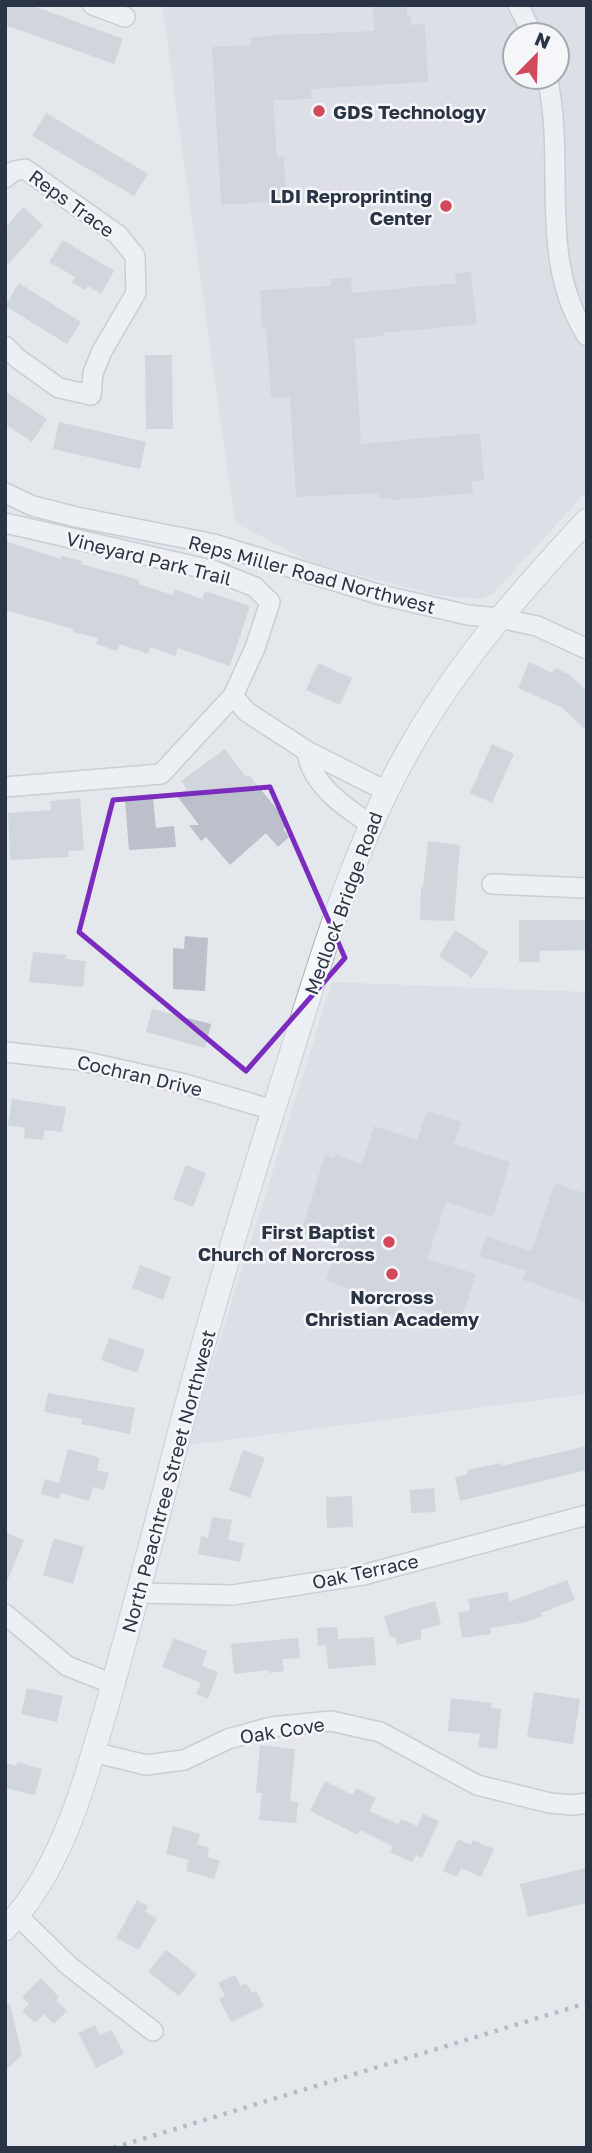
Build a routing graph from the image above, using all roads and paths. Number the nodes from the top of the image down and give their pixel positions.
1 (93, 5) edge
2 (518, 5) edge
3 (125, 17) dead end
4 (526, 21) edge
5 (548, 91) edge
6 (5, 178) edge
7 (587, 337) edge
8 (5, 346) edge
9 (5, 493) edge
10 (587, 520) edge
11 (5, 523) edge
12 (499, 618) junction
13 (587, 649) edge
14 (233, 696) junction
15 (307, 751) junction
16 (5, 787) edge
17 (386, 791) junction
18 (370, 824) junction
19 (492, 884) dead end
20 (587, 888) edge
21 (302, 1019) joint
22 (5, 1052) edge
23 (273, 1110) junction
24 (587, 1516) edge
25 (139, 1593) junction
26 (5, 1614) edge
27 (113, 1684) junction
28 (93, 1752) junction
29 (587, 1802) edge
30 (12, 1923) edge
31 (153, 2031) dead end

1 - 3 street
2 - 4 street
5 - 7 street
6 - 8 street, Reps Trace
9 - 12 street, Reps Miller Road Northwest
10 - 12 street, Medlock Bridge Road
11 - 14 street, Vineyard Park Trail
12 - 13 street, Reps Miller Road Northwest
12 - 17 street, Medlock Bridge Road
14 - 15 street
14 - 16 street, Vineyard Park Trail
15 - 17 street
15 - 18 street
17 - 18 street, Medlock Bridge Road
18 - 21 street, Medlock Bridge Road
19 - 20 street
21 - 23 street, North Peachtree Street Northwest
22 - 23 street, Cochran Drive
23 - 25 street, North Peachtree Street Northwest
24 - 25 street, Oak Terrace
25 - 27 street, North Peachtree Street Northwest
26 - 27 street
27 - 28 street, North Peachtree Street Northwest
28 - 29 street, Oak Cove
28 - 30 street, North Peachtree Street Northwest
30 - 31 street

